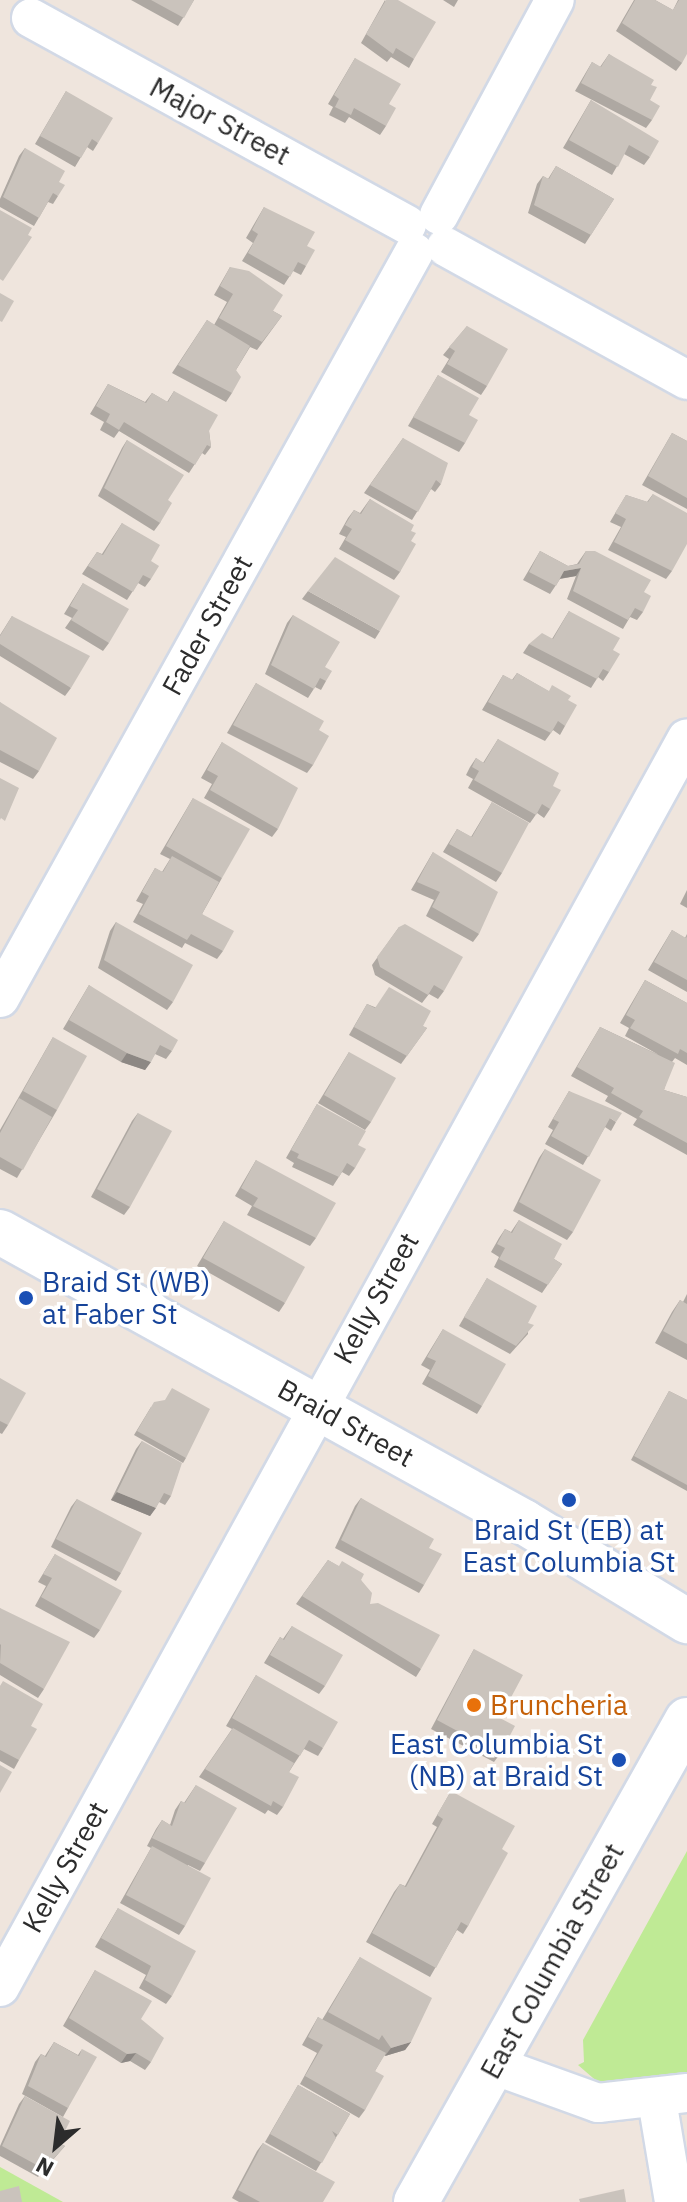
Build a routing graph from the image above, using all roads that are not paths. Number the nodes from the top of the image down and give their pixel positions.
1 (555, 0) edge
2 (21, 16) edge
3 (426, 235) junction
4 (687, 380) edge
5 (687, 738) edge
6 (0, 998) edge
7 (0, 1232) edge
8 (316, 1407) junction
9 (687, 1621) edge
10 (687, 1720) edge
11 (0, 1987) edge
12 (493, 2065) junction
13 (672, 2096) edge
14 (416, 2202) edge
15 (674, 2202) edge

1 - 3 street, Fader Street
2 - 3 street, Major Street
3 - 4 street, Major Street
3 - 6 street, Fader Street
5 - 8 street, Kelly Street
7 - 8 main road, Braid Street
8 - 9 main road, Braid Street
8 - 11 street, Kelly Street
10 - 12 main road, East Columbia Street
12 - 13 street
12 - 14 main road, East Columbia Street
13 - 15 street

